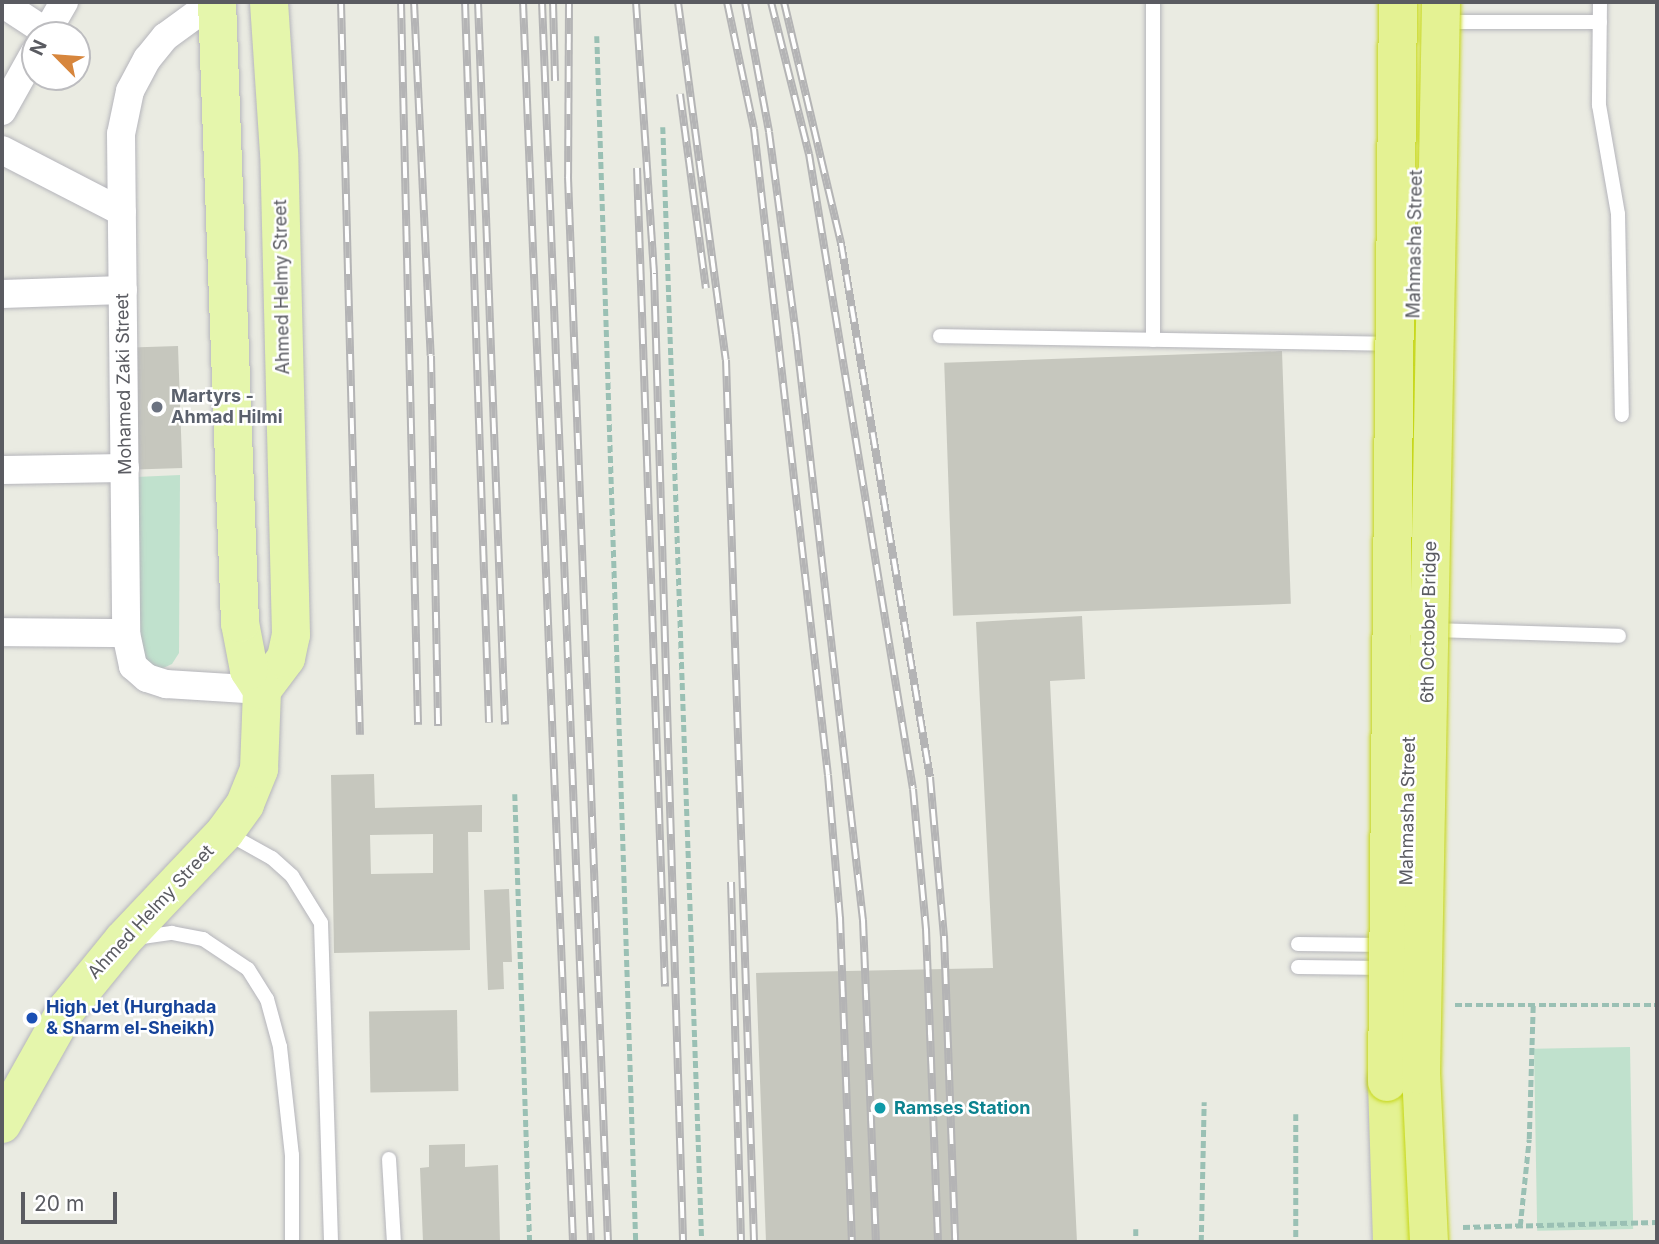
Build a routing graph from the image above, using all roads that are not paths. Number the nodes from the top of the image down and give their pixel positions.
1 (64, 2) edge
2 (215, 2) edge
3 (269, 2) edge
4 (1153, 2) edge
5 (1600, 2) edge
6 (2, 3) edge
7 (1419, 7) edge
8 (21, 21) edge
9 (53, 21) edge
10 (1600, 22) junction
11 (21, 77) edge
12 (2, 111) edge
13 (2, 150) edge
14 (279, 153) junction
15 (224, 154) junction
16 (122, 212) junction
17 (123, 290) junction
18 (2, 294) edge
19 (940, 336) dead end
20 (1153, 340) junction
21 (1413, 345) junction
22 (1622, 415) dead end
23 (125, 468) junction
24 (2, 470) edge
25 (1412, 629) junction
26 (2, 632) edge
27 (126, 633) junction
28 (1619, 636) dead end
29 (262, 690) junction
30 (225, 832) junction
31 (123, 940) junction
32 (1298, 944) dead end
33 (1298, 967) dead end
34 (1406, 973) junction
35 (2, 1124) edge
36 (389, 1159) dead end
37 (1440, 1235) edge
38 (292, 1242) edge
39 (331, 1242) edge
40 (394, 1242) edge
41 (1392, 1242) edge
42 (1415, 1242) edge

1 - 9 street
2 - 15 main road, Ahmed Helmy Street
2 - 16 street, Mohamed Zaki Street
3 - 14 main road, Ahmed Helmy Street
4 - 20 lane
5 - 10 lane
6 - 8 street
7 - 10 lane
7 - 21 main road, Mahmasha Street
7 - 37 highway, 6th October Bridge, bridge
7 - 41 highway, 6th October Bridge, bridge
10 - 22 lane
11 - 12 street
13 - 16 street
14 - 15 main road
14 - 29 main road, Ahmed Helmy Street
15 - 29 main road, Ahmed Helmy Street
16 - 17 street, Mohamed Zaki Street
17 - 18 street
17 - 23 street, Mohamed Zaki Street
19 - 20 lane
20 - 21 lane
21 - 25 main road, Mahmasha Street
23 - 24 street
23 - 27 street, Mohamed Zaki Street
25 - 28 lane
25 - 34 main road, Mahmasha Street
26 - 27 street
27 - 29 street, Mohamed Zaki Street
29 - 30 main road, Ahmed Helmy Street
30 - 31 main road, Ahmed Helmy Street
30 - 39 lane
31 - 35 main road, Ahmed Helmy Street
31 - 38 lane
32 - 34 lane
33 - 34 lane
34 - 42 main road, Mahmasha Street
36 - 40 lane

